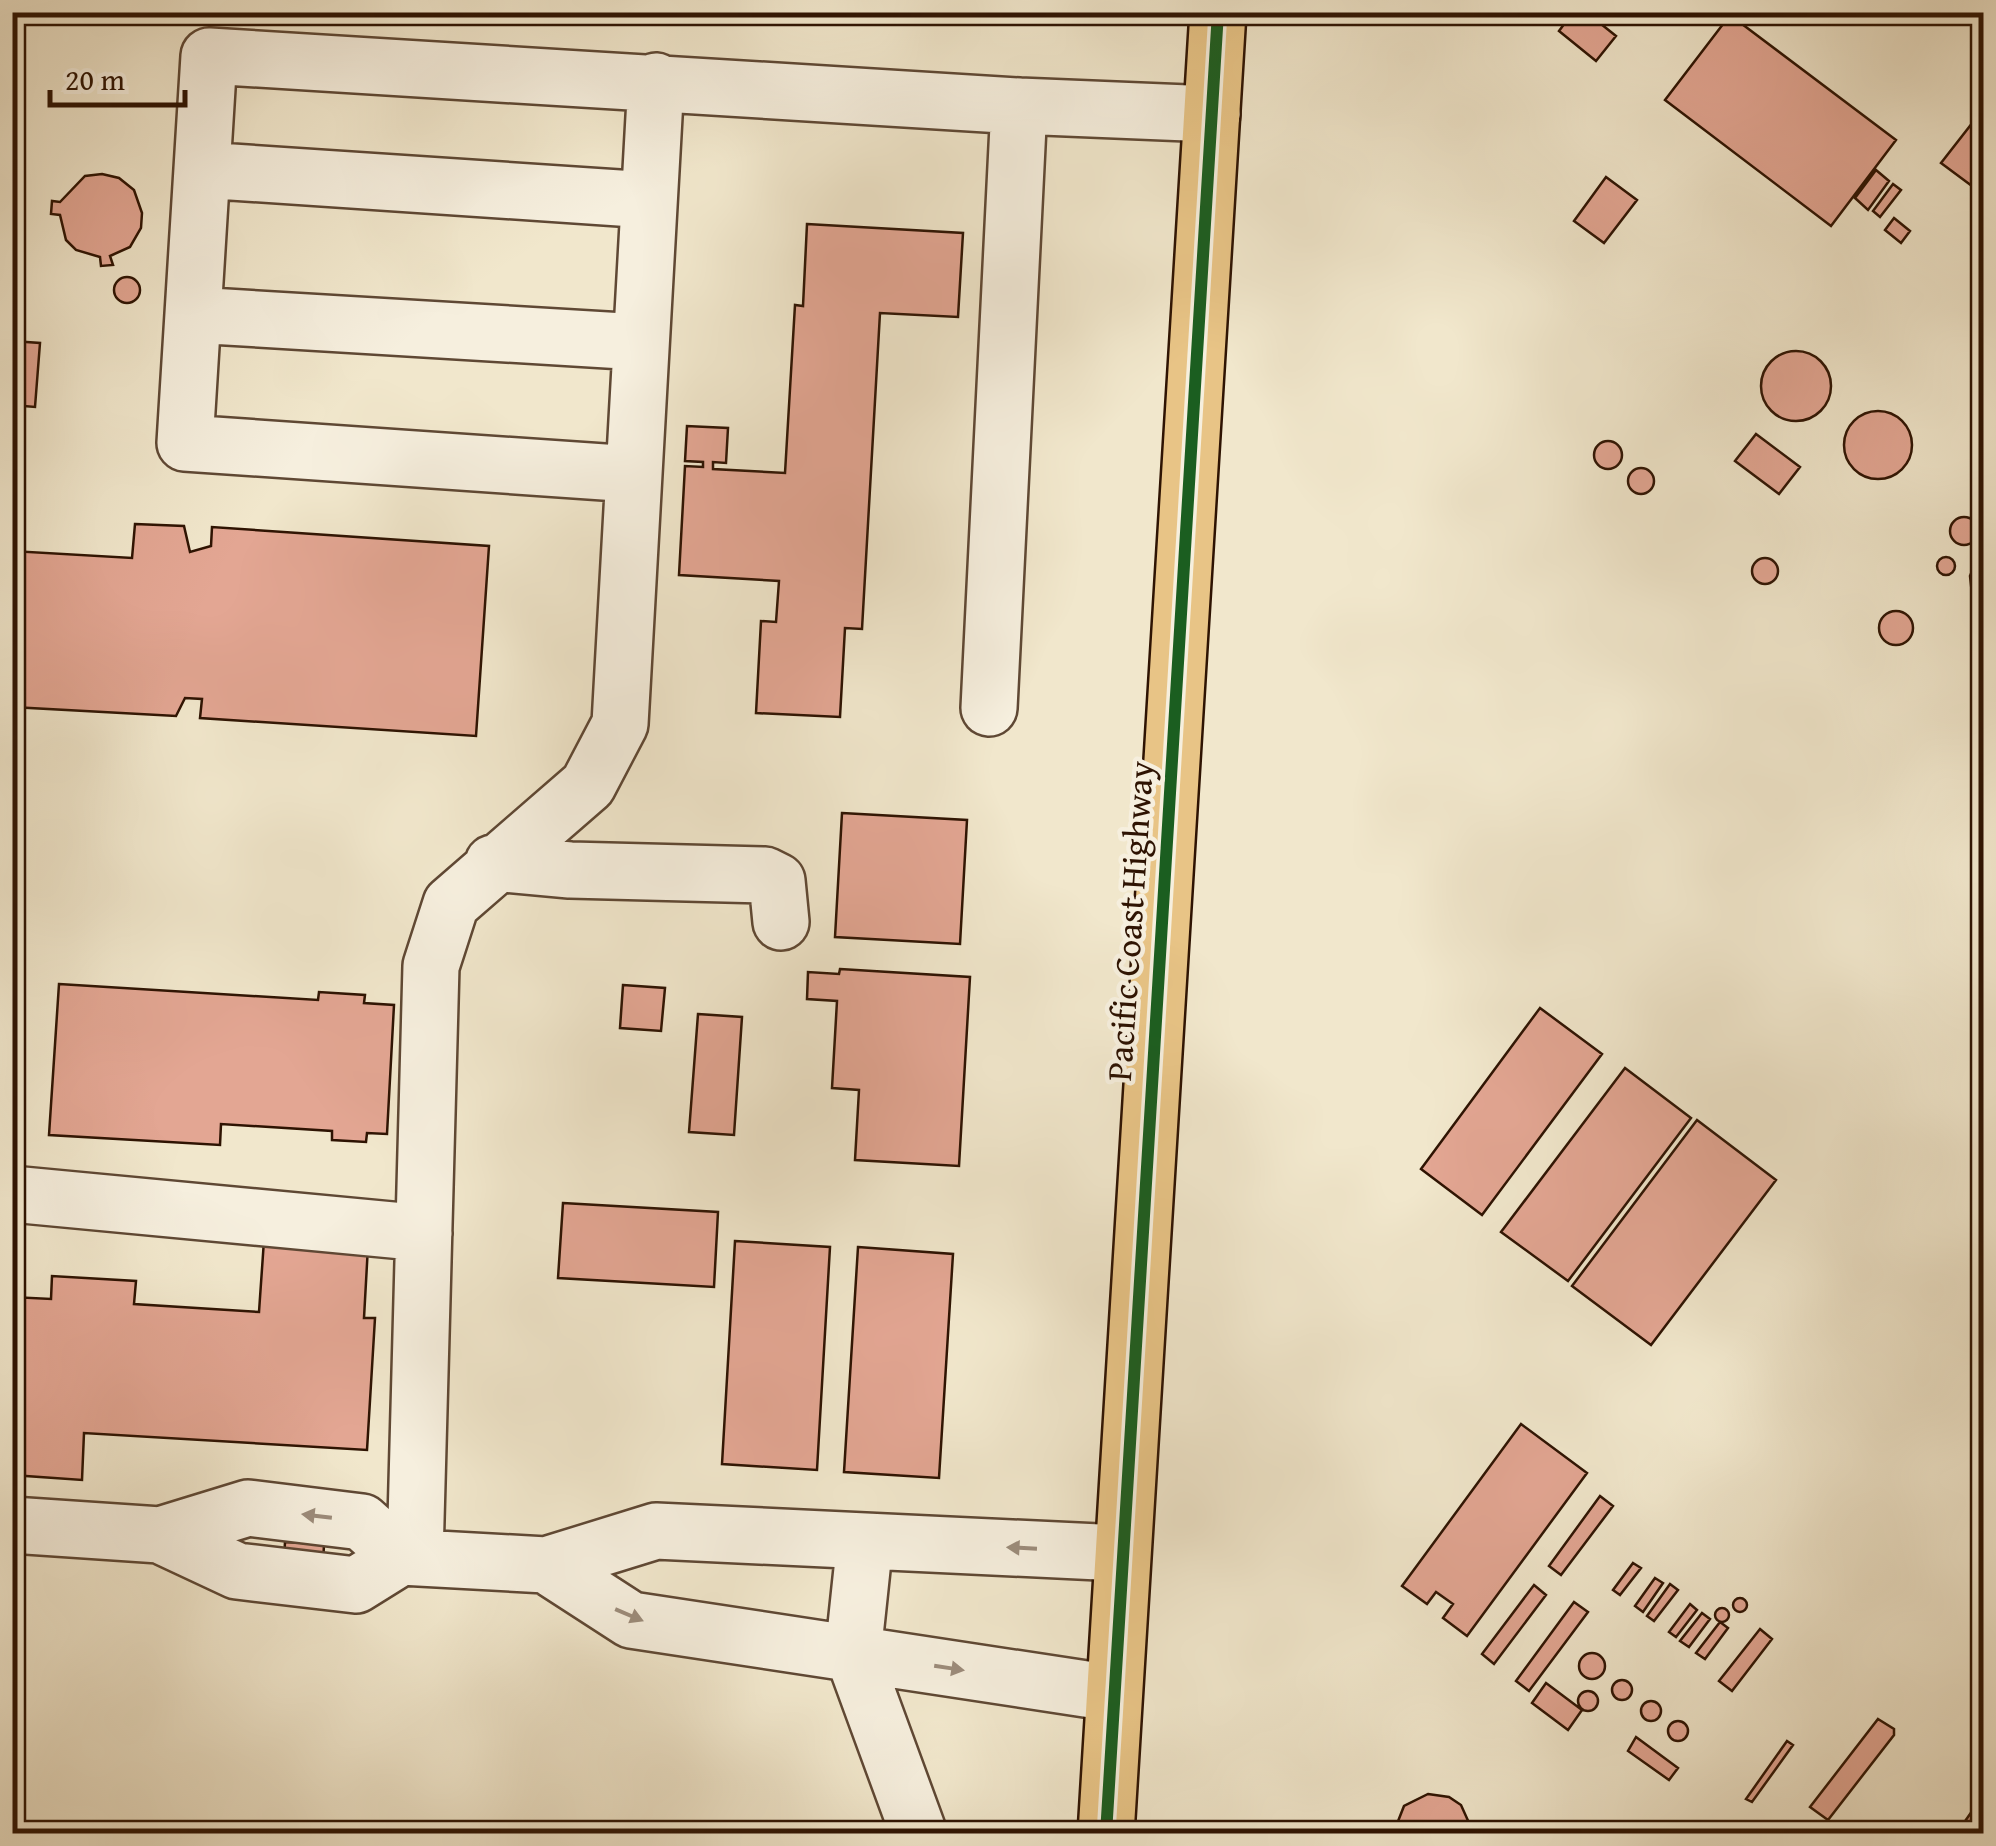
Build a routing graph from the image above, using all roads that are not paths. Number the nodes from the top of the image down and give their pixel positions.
1 (1218, 12) edge
2 (656, 81) junction
3 (1019, 106) junction
4 (1212, 114) junction
5 (202, 170) junction
6 (649, 200) junction
7 (193, 315) junction
8 (640, 342) junction
9 (633, 474) junction
10 (989, 708) dead end
11 (492, 863) junction
12 (781, 922) dead end
13 (12, 1194) edge
14 (424, 1233) junction
15 (12, 1525) edge
16 (865, 1541) junction
17 (1120, 1553) junction
18 (408, 1557) junction
19 (546, 1565) junction
20 (853, 1654) junction
21 (1112, 1693) junction
22 (918, 1834) edge
23 (1106, 1834) edge

1 - 4 highway, Pacific Coast Highway
2 - 3 lane
2 - 5 lane
2 - 6 lane
3 - 4 lane
3 - 10 lane
4 - 17 highway, Pacific Coast Highway
5 - 6 lane
5 - 7 lane
6 - 8 lane
7 - 8 lane
7 - 9 lane
8 - 9 lane
9 - 11 lane
11 - 12 lane
11 - 14 lane
13 - 14 lane
14 - 18 lane
18 -> 15 lane
17 -> 16 lane
16 - 19 lane
16 - 20 lane
17 - 21 highway, Pacific Coast Highway
18 - 19 lane
19 -> 20 lane
20 -> 21 lane
20 - 22 lane
21 - 23 highway, Pacific Coast Highway

